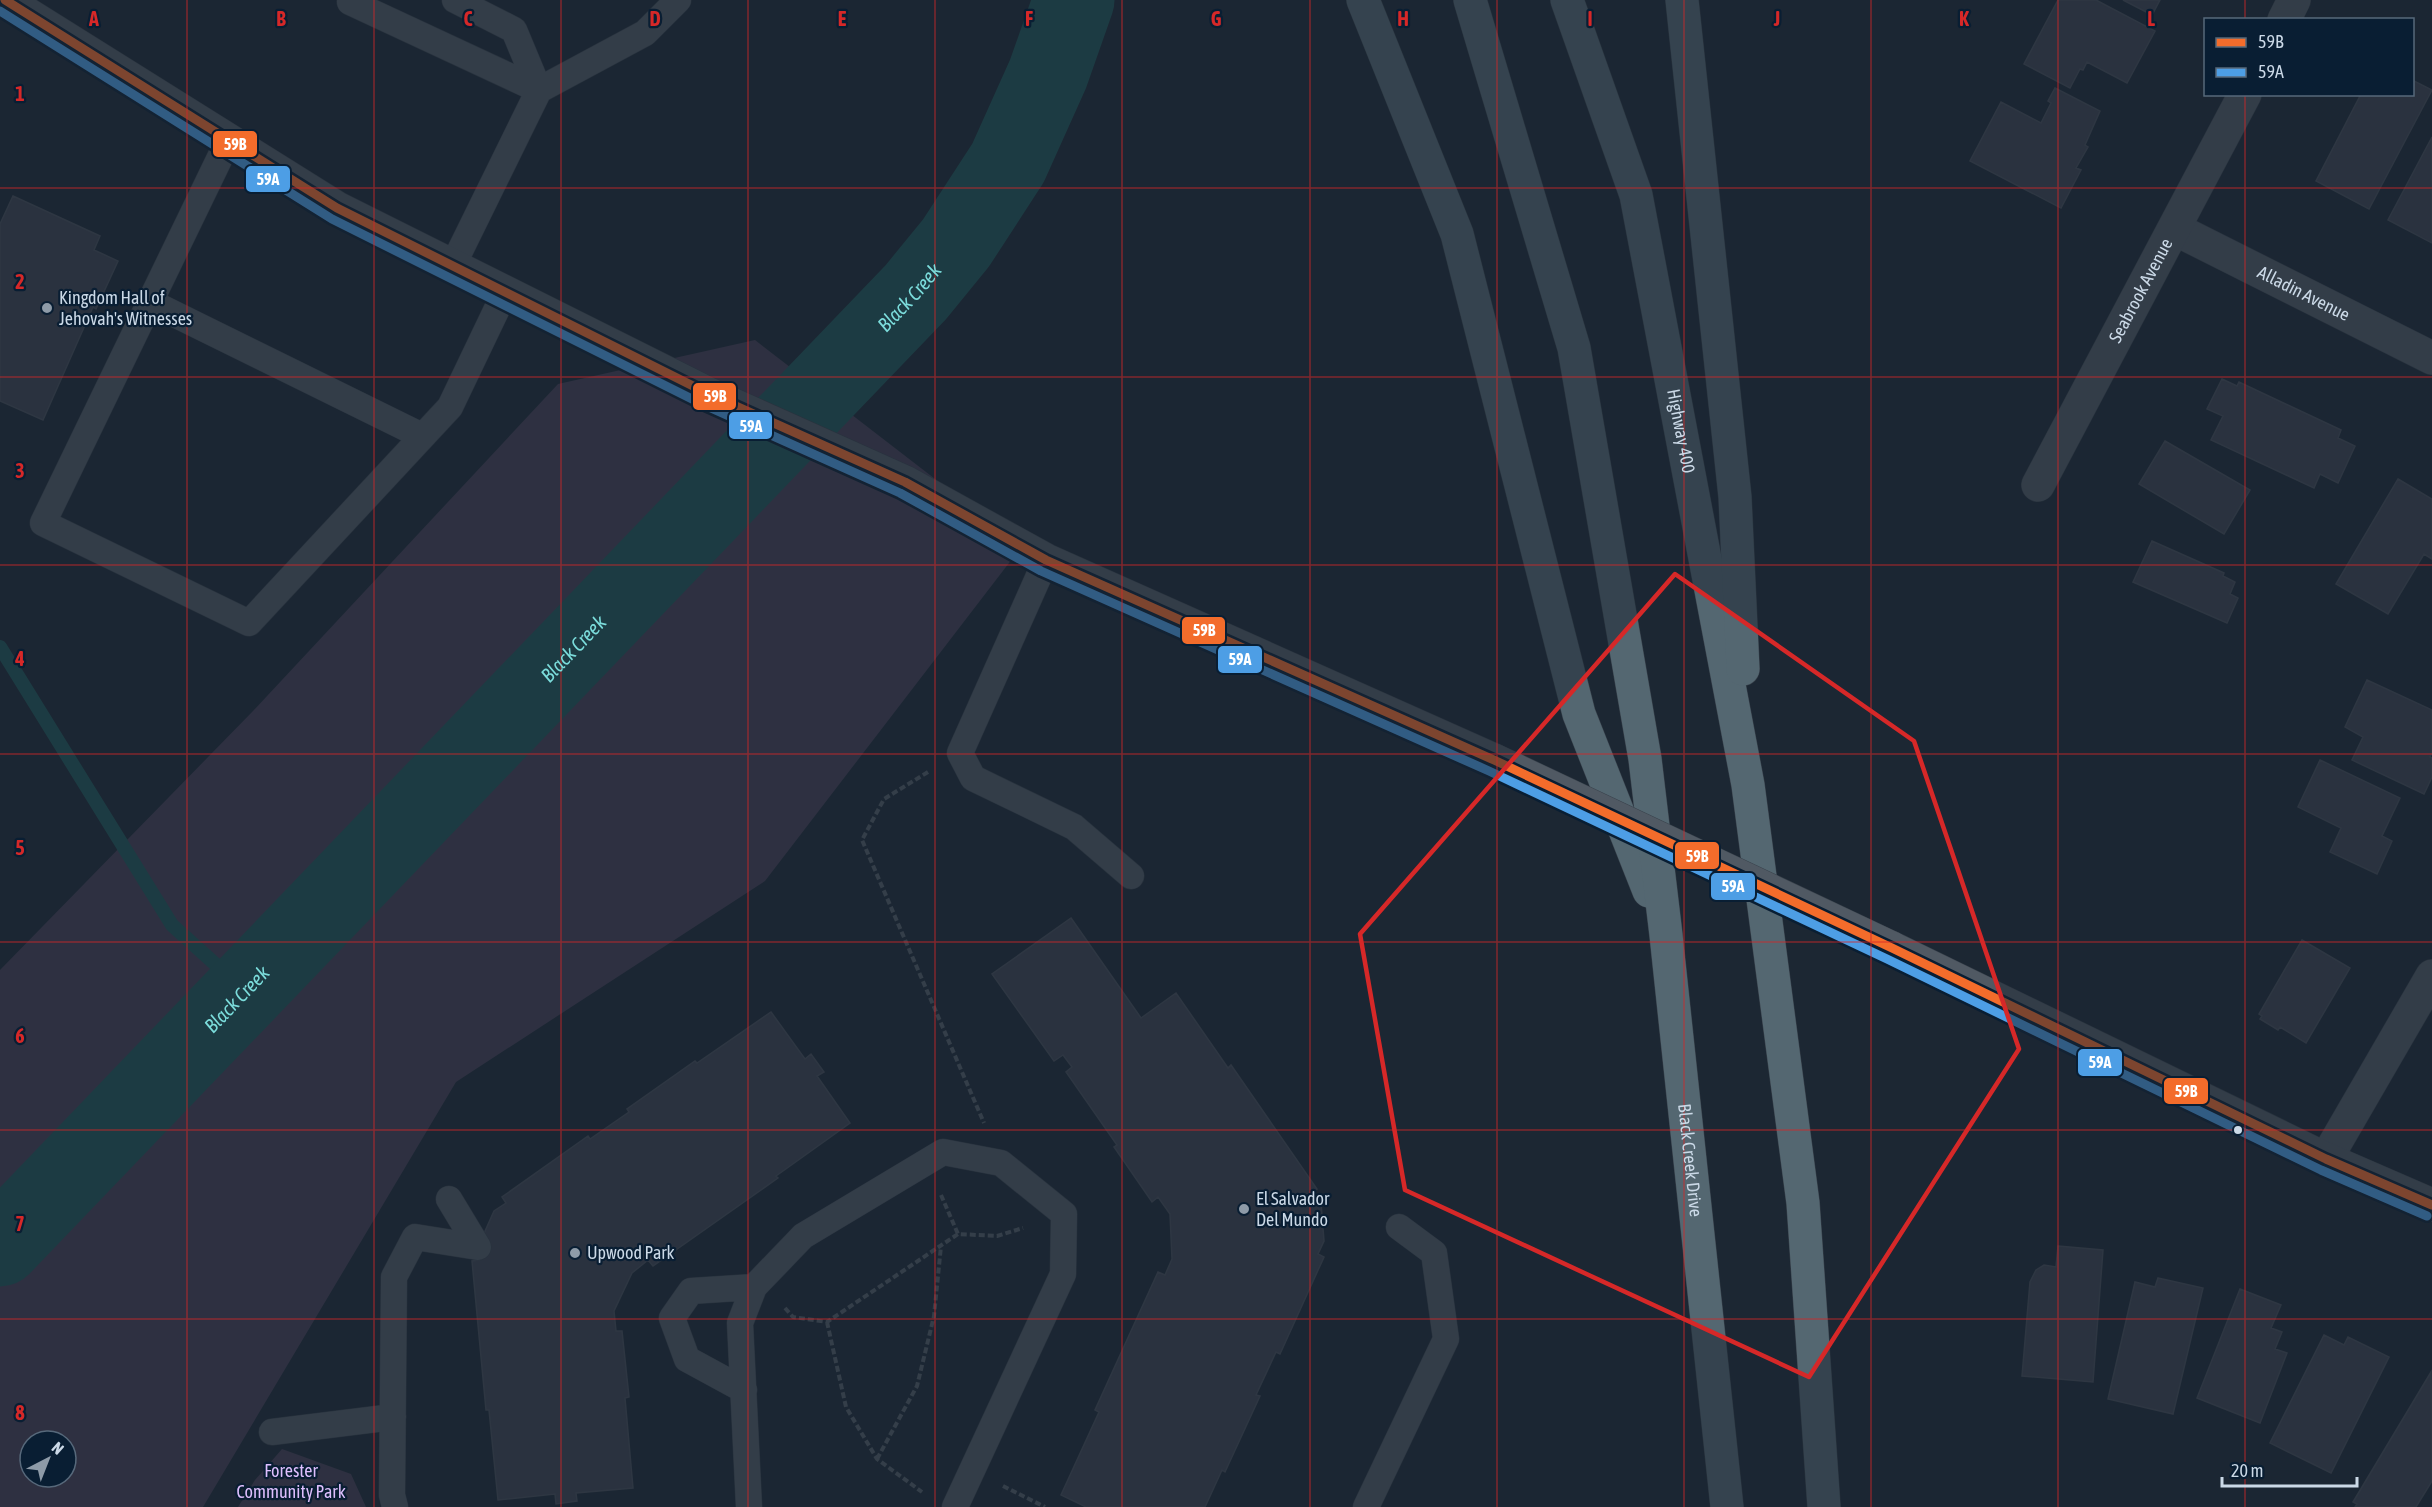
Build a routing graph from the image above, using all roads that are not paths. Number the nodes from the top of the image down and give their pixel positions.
1 (5, 0) edge
2 (455, 0) edge
3 (660, 0) edge
4 (678, 0) edge
5 (1363, 0) edge
6 (1470, 0) edge
7 (1567, 0) edge
8 (1682, 0) edge
9 (2294, 0) edge
10 (350, 2) dead end
11 (2285, 18) edge
12 (645, 33) junction
13 (539, 90) junction
14 (2244, 96) edge
15 (228, 141) junction
16 (2175, 229) junction
17 (453, 265) junction
18 (505, 292) junction
19 (150, 302) junction
20 (2432, 358) edge
21 (422, 436) junction
22 (2038, 485) dead end
23 (1046, 560) junction
24 (1748, 785) junction
25 (1131, 876) dead end
26 (1666, 935) junction
27 (2432, 976) edge
28 (2326, 1158) junction
29 (449, 1199) dead end
30 (2432, 1205) edge
31 (1399, 1227) dead end
32 (758, 1284) junction
33 (744, 1389) junction
34 (393, 1417) junction
35 (272, 1432) dead end
36 (395, 1507) edge
37 (749, 1507) edge
38 (955, 1507) edge
39 (1366, 1507) edge
40 (1727, 1507) edge
41 (1824, 1507) edge

1 - 15 street
2 - 13 lane
3 - 12 lane
4 - 12 lane
5 - 26 highway
6 - 26 highway, Black Creek Drive
7 - 24 highway, Highway 400
8 - 24 highway
9 - 11 street
10 - 13 lane
12 - 13 lane
13 - 17 lane
14 - 16 street, Seabrook Avenue
15 - 17 street
15 - 19 lane
16 - 20 street, Alladin Avenue
16 - 22 street, Seabrook Avenue
17 - 18 street
18 - 21 lane
18 - 23 street
19 - 21 lane
19 - 21 lane
23 - 25 lane
23 - 28 street, bridge
24 - 41 highway, Highway 400
26 - 40 highway, Black Creek Drive
27 - 28 street
28 - 30 street
29 - 34 lane
31 - 39 lane
32 - 33 lane
32 - 33 lane
32 - 38 lane
33 - 37 lane
34 - 35 lane
34 - 36 lane

